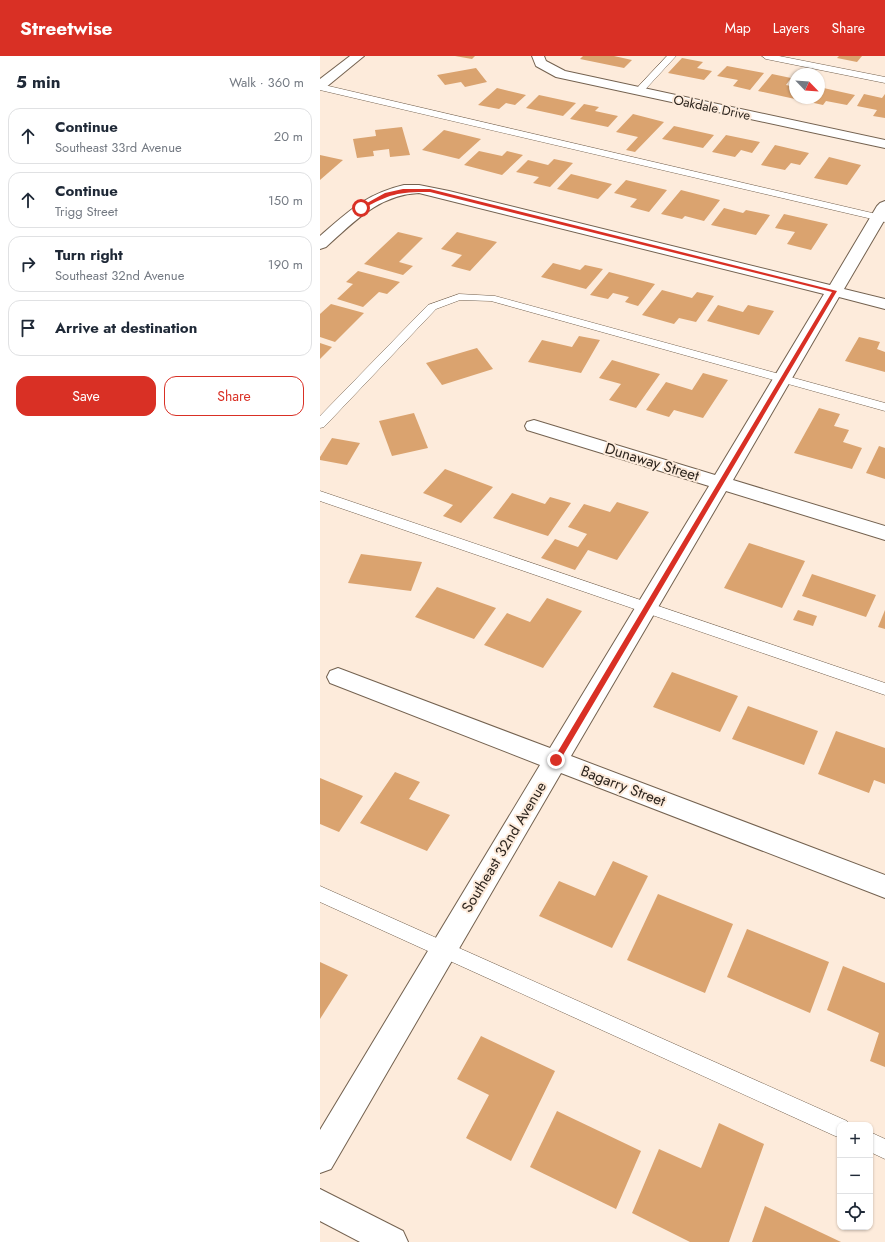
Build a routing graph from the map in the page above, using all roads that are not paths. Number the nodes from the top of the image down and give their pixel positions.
1 (358, 56) edge
2 (672, 56) edge
3 (766, 56) edge
4 (539, 60) edge
5 (885, 80) edge
6 (320, 86) edge
7 (639, 91) junction
8 (885, 144) edge
9 (883, 214) edge
10 (320, 244) edge
11 (834, 291) junction
12 (885, 304) edge
13 (782, 378) junction
14 (885, 407) edge
15 (320, 424) edge
16 (534, 426) dead end
17 (720, 483) junction
18 (320, 496) edge
19 (885, 533) edge
20 (646, 608) junction
21 (338, 677) dead end
22 (885, 689) edge
23 (556, 760) junction
24 (885, 887) edge
25 (320, 894) edge
26 (443, 950) junction
27 (837, 1127) edge
28 (873, 1143) edge
29 (885, 1148) edge
30 (320, 1158) edge
31 (320, 1204) edge
32 (392, 1242) edge

1 - 6 street
2 - 7 lane
3 - 5 lane
4 - 7 street, Oakdale Drive
6 - 9 lane
7 - 8 street, Oakdale Drive
9 - 11 street, Southeast 32nd Avenue
10 - 11 street
11 - 12 street
11 - 13 street, Southeast 32nd Avenue
13 - 14 lane
13 - 15 lane
13 - 17 street, Southeast 32nd Avenue
16 - 17 street, Dunaway Street
17 - 19 street, Dunaway Street
17 - 20 street, Southeast 32nd Avenue
18 - 20 lane
20 - 22 lane
20 - 23 street, Southeast 32nd Avenue
21 - 23 street, Bagarry Street
23 - 24 street, Bagarry Street
23 - 26 street, Southeast 32nd Avenue
25 - 26 lane
26 - 27 lane
26 - 30 street, Southeast 32nd Avenue
28 - 29 lane
31 - 32 street

